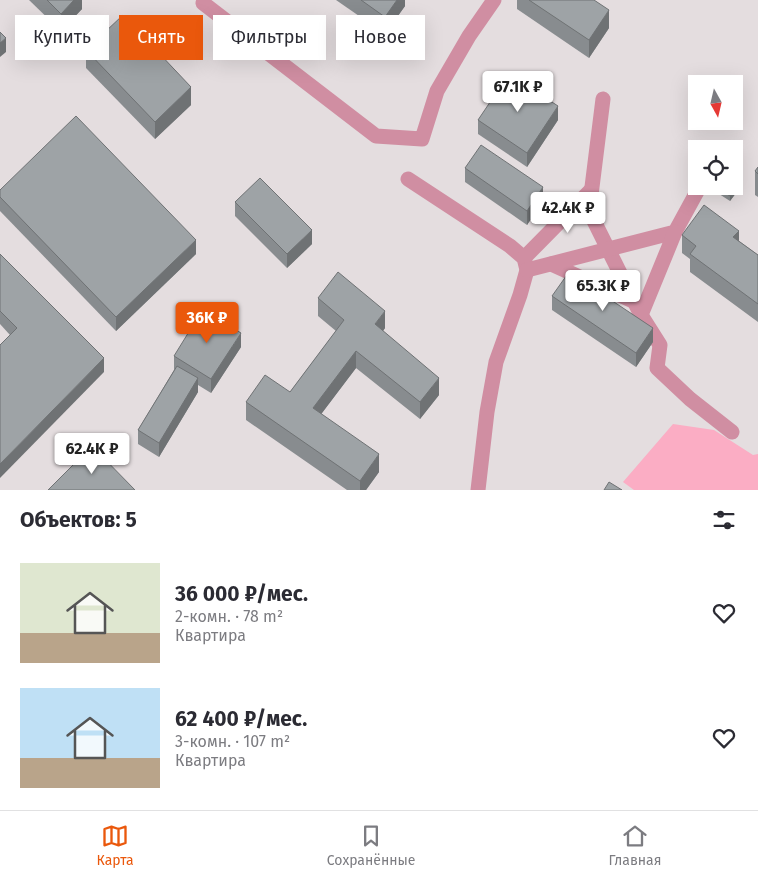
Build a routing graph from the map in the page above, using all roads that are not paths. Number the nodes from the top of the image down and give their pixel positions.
1 (494, 0) edge
2 (203, 3) dead end
3 (603, 99) dead end
4 (408, 179) dead end
5 (592, 190) junction
6 (695, 195) edge
7 (674, 232) junction
8 (607, 249) junction
9 (526, 264) junction
10 (551, 264) junction
11 (638, 309) junction
12 (732, 432) dead end
13 (478, 490) edge

1 - 2 street
3 - 5 street
4 - 9 street
5 - 8 street
5 - 9 street
6 - 7 street
7 - 8 street
7 - 11 street
8 - 10 street
8 - 11 street
9 - 10 street
9 - 13 street
10 - 11 street
11 - 12 street

